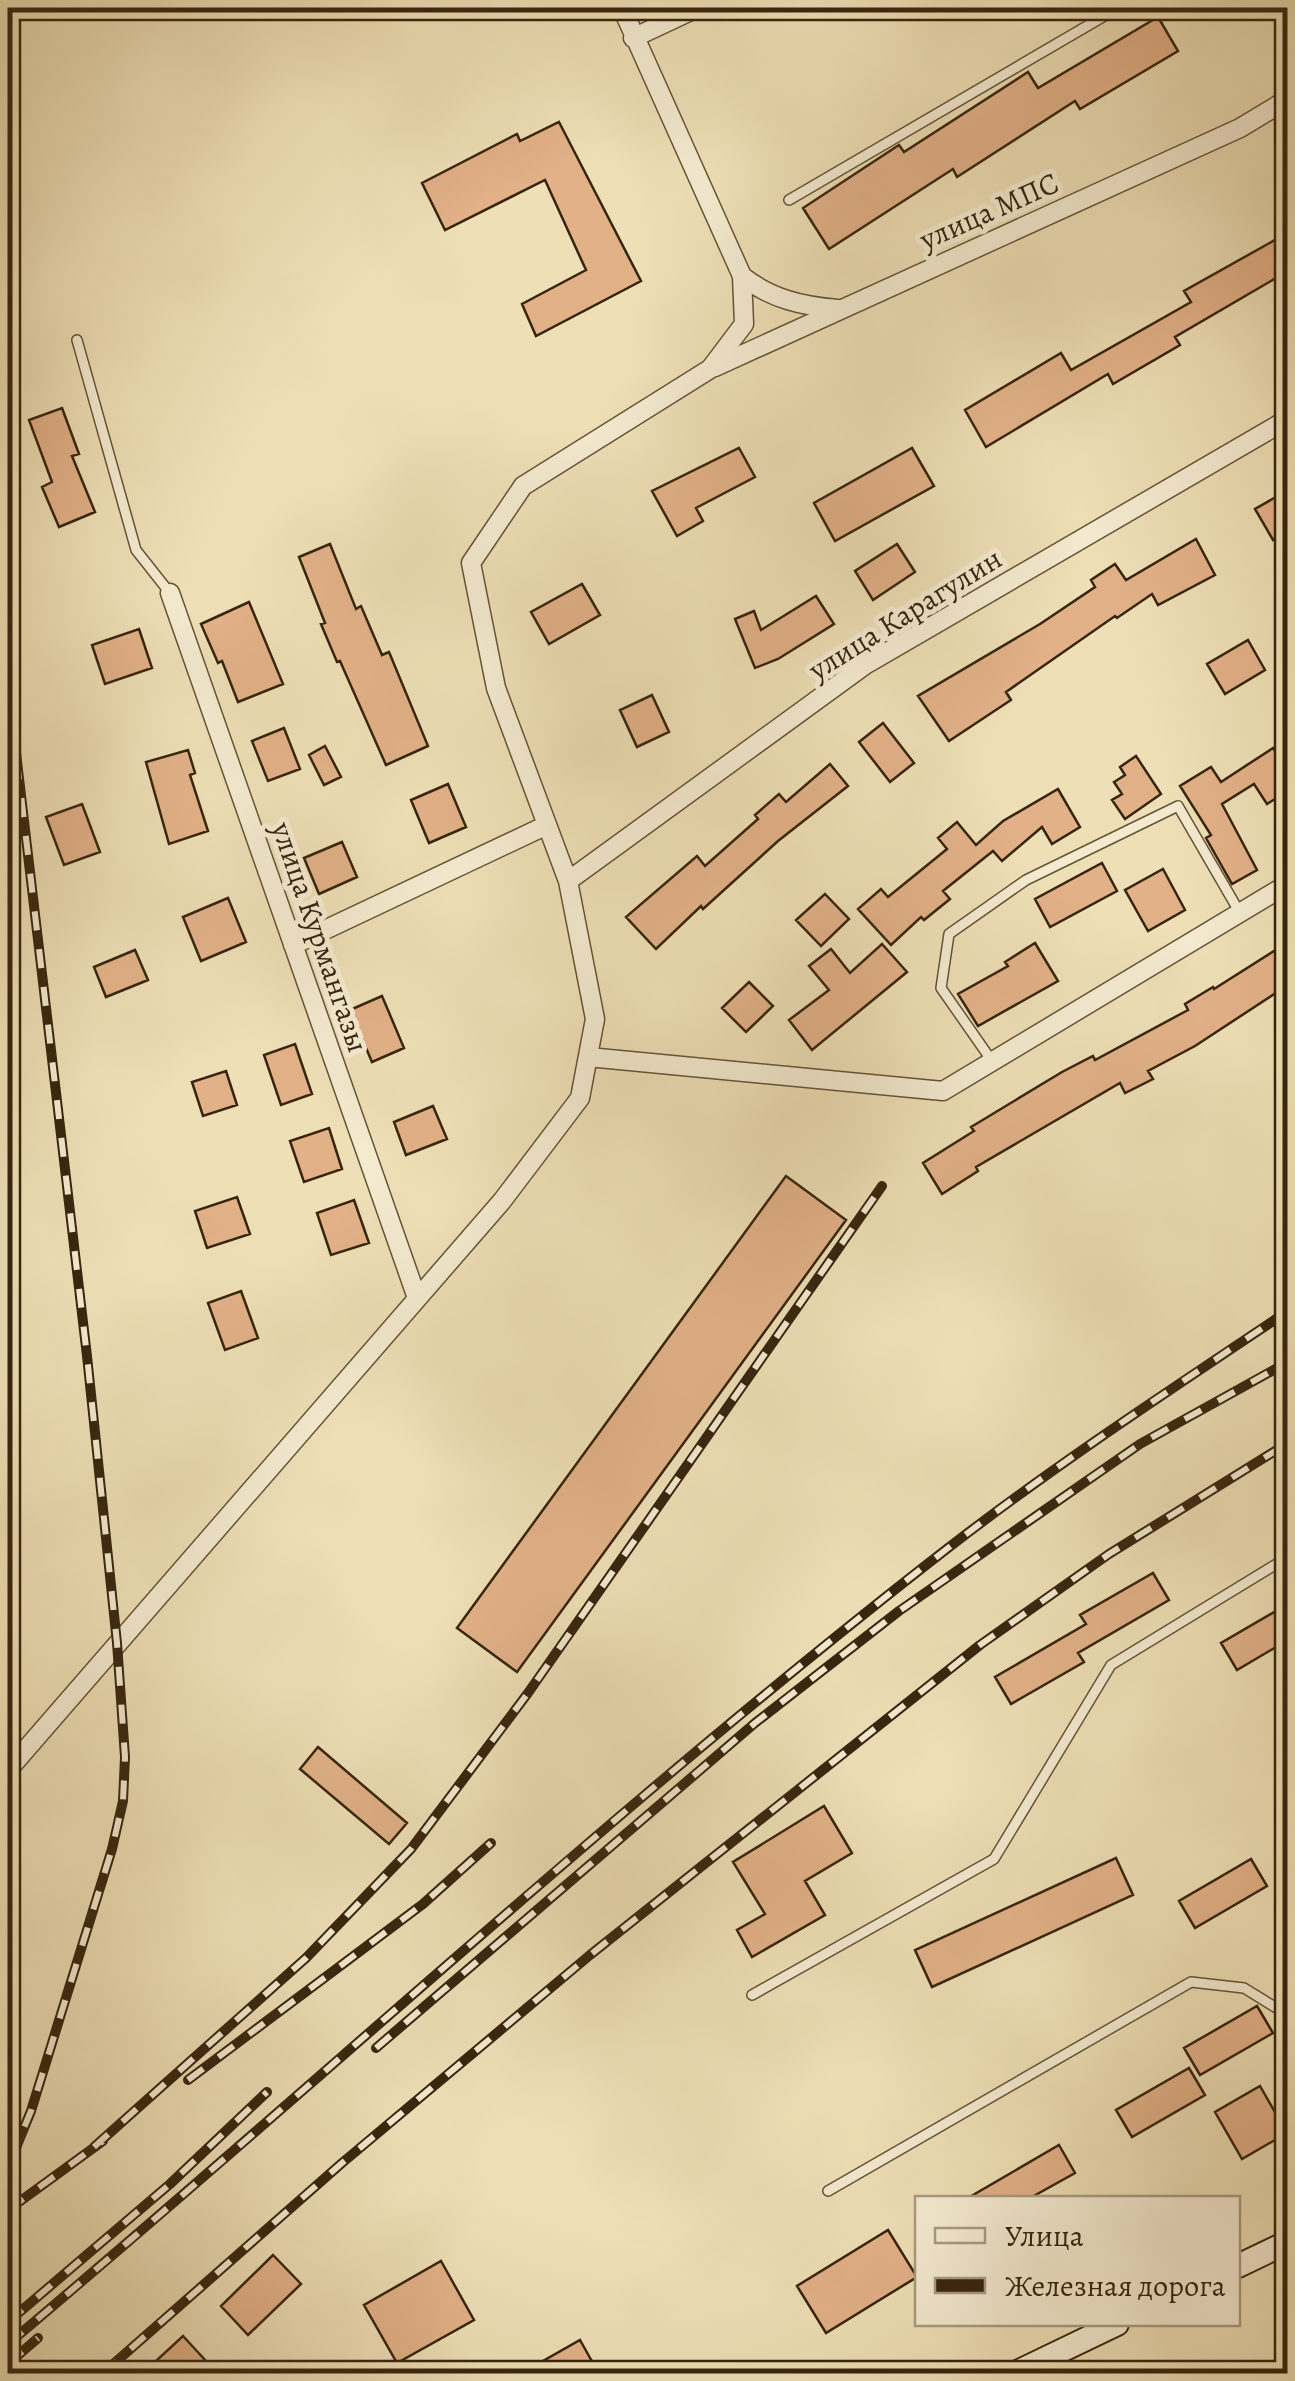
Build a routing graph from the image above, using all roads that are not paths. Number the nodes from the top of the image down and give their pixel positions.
1 (622, 8) edge
2 (697, 8) edge
3 (1118, 8) edge
4 (634, 38) junction
5 (1288, 99) edge
6 (789, 200) dead end
7 (742, 276) junction
8 (839, 310) junction
9 (77, 340) dead end
10 (710, 369) junction
11 (1288, 419) edge
12 (170, 593) joint
13 (547, 825) junction
14 (568, 881) junction
15 (1288, 884) edge
16 (1240, 913) junction
17 (293, 945) junction
18 (588, 1057) junction
19 (992, 1061) junction
20 (417, 1298) junction
21 (1288, 1556) edge
22 (8, 1770) edge
23 (752, 1995) dead end
24 (1288, 2015) edge
25 (828, 2192) dead end
26 (1288, 2242) edge
27 (1240, 2265) edge
28 (1113, 2326) edge
29 (1013, 2374) edge

1 - 4 street
2 - 4 street
3 - 6 lane
4 - 7 street
5 - 8 street, улица МПС
7 - 8 street
7 - 10 street
8 - 10 street, улица МПС
9 - 12 lane
10 - 13 street
11 - 14 street, улица Карагулин
12 - 17 street, улица Курмангазы
13 - 14 street
13 - 17 street
14 - 18 street
15 - 16 street
16 - 19 street
16 - 19 lane
17 - 20 street, улица Курмангазы
18 - 19 street
18 - 20 street
20 - 22 street
21 - 23 lane
24 - 25 lane
26 - 27 main road
28 - 29 main road

